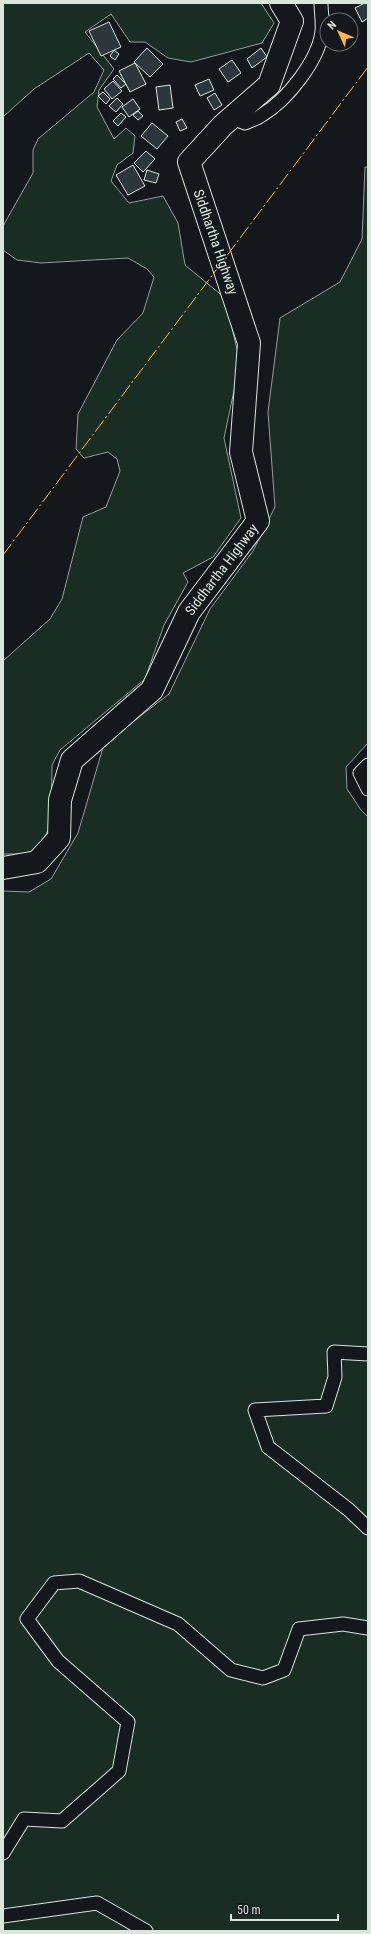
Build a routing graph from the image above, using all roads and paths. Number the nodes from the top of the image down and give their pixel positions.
1 (281, 3) edge
2 (320, 3) edge
3 (232, 118) junction
4 (368, 765) edge
5 (368, 789) edge
6 (3, 868) edge
7 (368, 1354) edge
8 (368, 1528) edge
9 (368, 1628) edge
10 (3, 1853) edge
11 (3, 1916) edge
12 (146, 1931) edge

1 - 3 highway, Siddhartha Highway
2 - 3 street
3 - 6 highway, Siddhartha Highway
4 - 5 street
7 - 8 street
9 - 10 street
11 - 12 street

